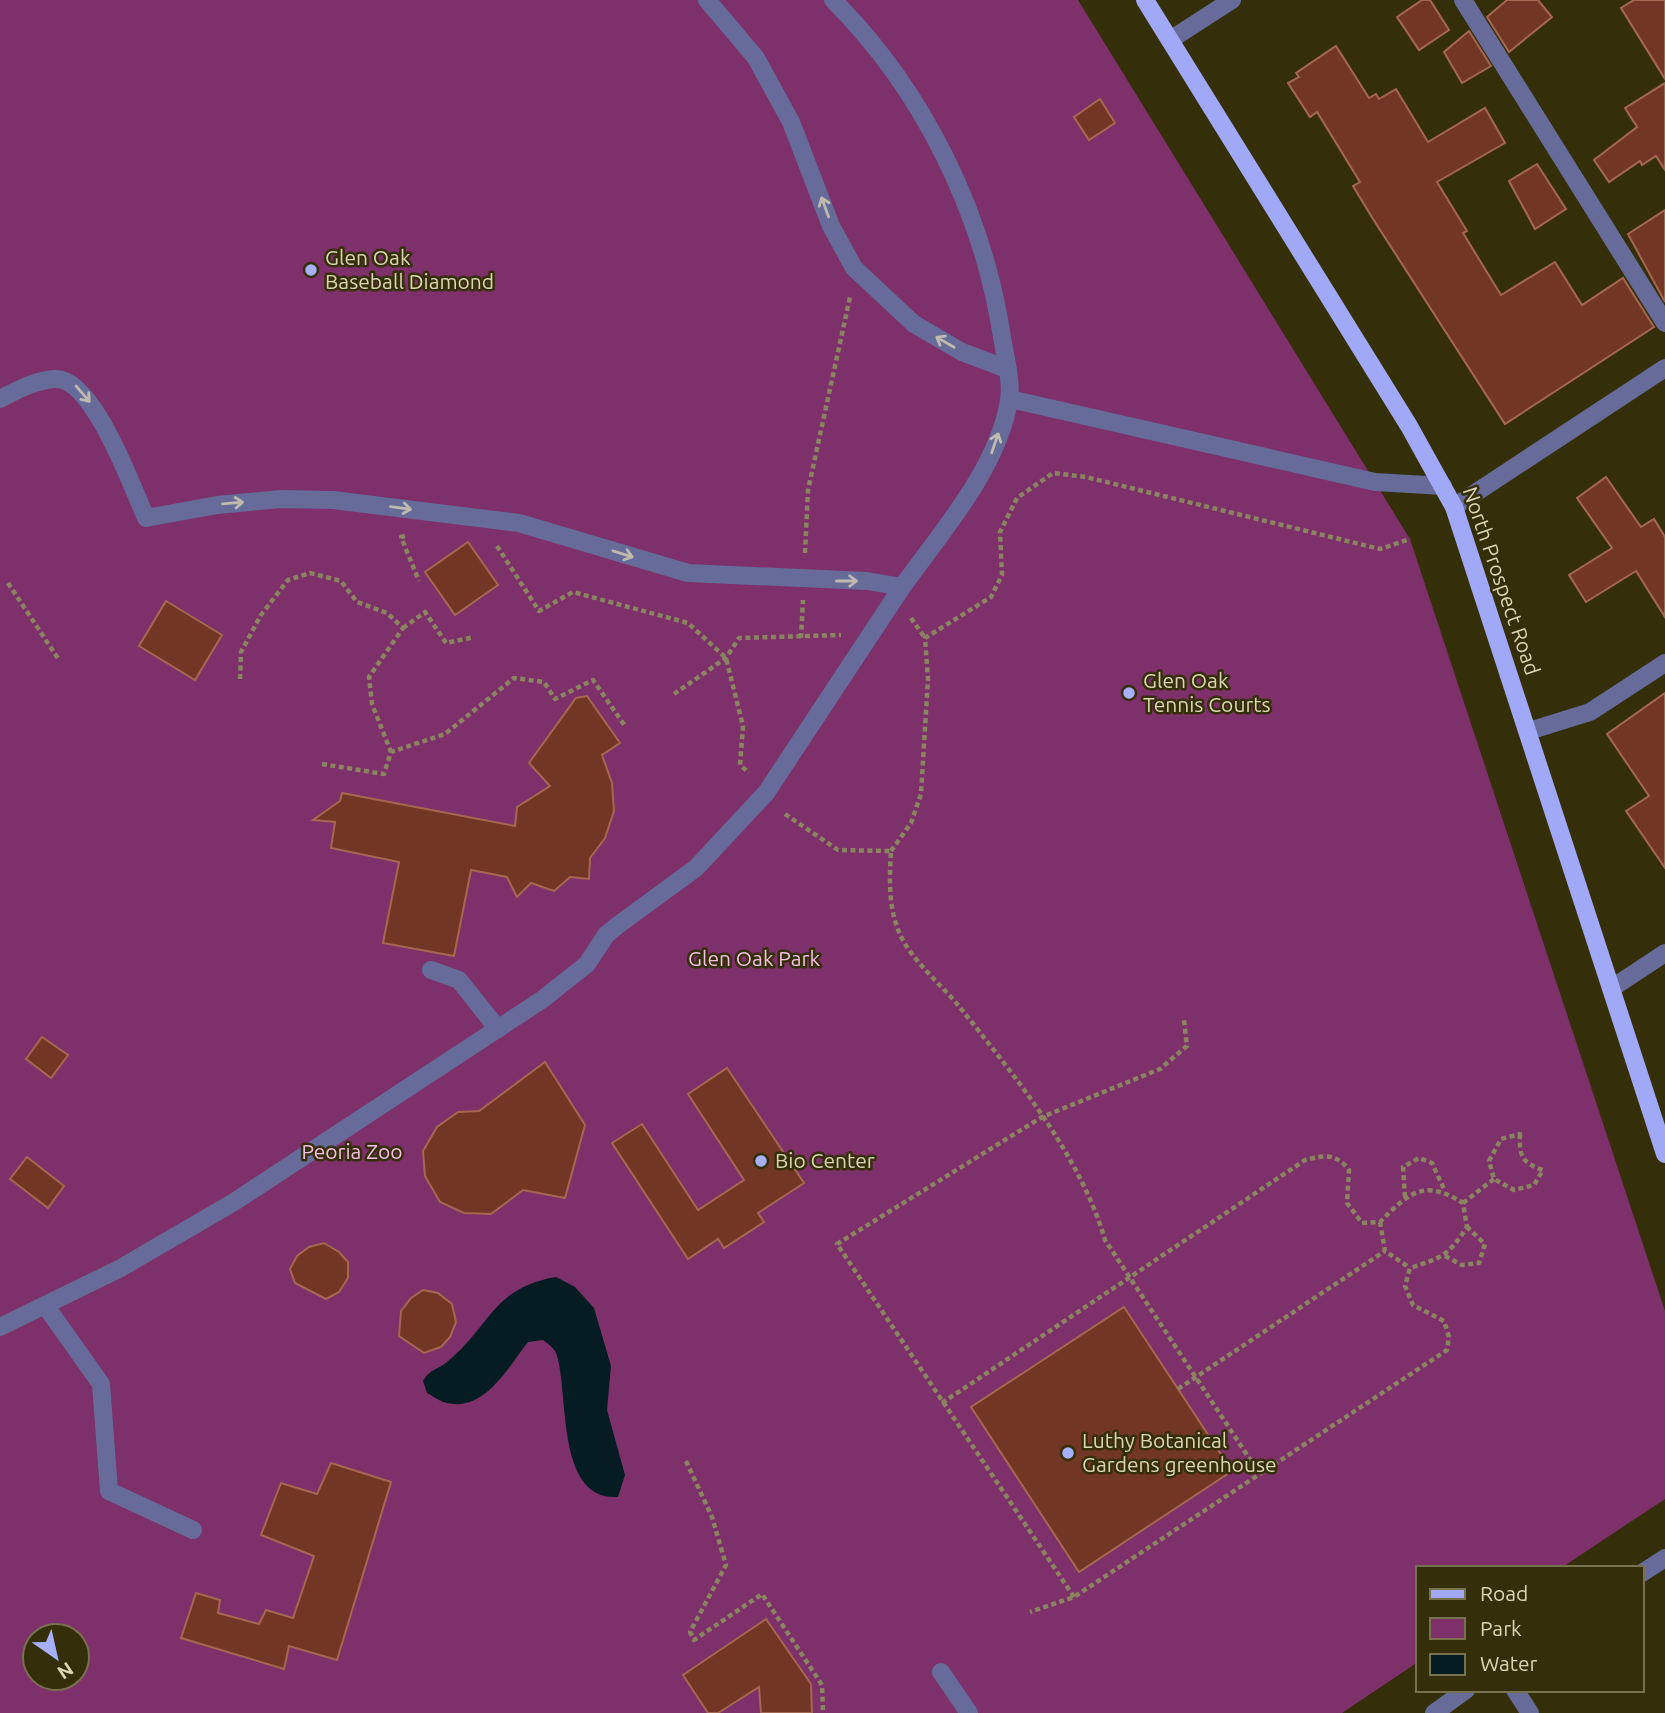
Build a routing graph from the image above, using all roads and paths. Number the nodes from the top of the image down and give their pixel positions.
1 (707, 0) edge
2 (833, 0) edge
3 (1145, 0) edge
4 (1232, 0) edge
5 (1463, 0) edge
6 (1170, 40) junction
7 (854, 268) junction
8 (1665, 323) edge
9 (1665, 368) edge
10 (1007, 369) junction
11 (0, 399) edge
12 (1010, 400) junction
13 (1443, 486) junction
14 (1454, 508) junction
15 (414, 535) dead end
16 (1410, 539) dead end
17 (494, 542) dead end
18 (419, 581) dead end
19 (804, 581) junction
20 (8, 583) dead end
21 (902, 587) junction
22 (911, 617) dead end
23 (402, 628) junction
24 (849, 634) dead end
25 (474, 637) dead end
26 (801, 638) junction
27 (925, 638) junction
28 (726, 658) junction
29 (59, 660) dead end
30 (1665, 663) edge
31 (240, 679) dead end
32 (674, 694) dead end
33 (625, 726) dead end
34 (1529, 731) junction
35 (391, 752) junction
36 (322, 764) dead end
37 (749, 773) dead end
38 (785, 814) dead end
39 (891, 851) junction
40 (1665, 953) edge
41 (431, 970) dead end
42 (1612, 988) junction
43 (1184, 1020) dead end
44 (498, 1029) junction
45 (1042, 1117) junction
46 (1665, 1154) edge
47 (1494, 1179) junction
48 (1446, 1192) junction
49 (1405, 1197) junction
50 (1463, 1202) junction
51 (1380, 1222) junction
52 (1467, 1227) junction
53 (1385, 1251) junction
54 (1445, 1256) junction
55 (1410, 1268) junction
56 (1129, 1278) junction
57 (45, 1305) junction
58 (0, 1327) edge
59 (1196, 1375) junction
60 (1178, 1389) dead end
61 (942, 1403) junction
62 (686, 1461) dead end
63 (1259, 1474) junction
64 (193, 1530) dead end
65 (1665, 1558) edge
66 (1644, 1572) edge
67 (1074, 1597) junction
68 (1030, 1612) dead end
69 (942, 1672) dead end
70 (1463, 1692) edge
71 (1516, 1692) edge
72 (823, 1713) edge
73 (969, 1713) edge
74 (1434, 1713) edge
75 (1530, 1713) edge

7 -> 1 street
2 - 10 street
3 - 6 main road, North Prospect Road
4 - 6 street
5 - 8 street
6 - 13 main road, North Prospect Road
10 -> 7 street
7 - 19 path
9 - 14 street
10 - 12 street
11 -> 19 street
12 - 13 street
21 -> 12 street
13 - 14 main road, North Prospect Road
14 - 34 main road, North Prospect Road
15 - 18 path
16 - 27 path
17 - 28 path
19 -> 21 street
19 - 26 path
20 - 29 path
21 - 44 street
22 - 27 path
23 - 25 path
23 - 31 path
23 - 35 path
24 - 26 path
26 - 28 path
27 - 39 path
28 - 32 path
28 - 37 path
30 - 34 street
33 - 35 path
34 - 42 main road, North Prospect Road
35 - 36 path
38 - 39 path
39 - 45 path
40 - 42 street
41 - 44 street
42 - 46 main road, North Prospect Road
43 - 45 path
44 - 57 street
45 - 56 path
45 - 61 path
47 - 47 path
47 - 50 path
48 - 49 path
48 - 49 path
48 - 50 path
49 - 51 path
50 - 52 path
51 - 53 path
51 - 56 path
52 - 54 path
52 - 54 path
53 - 55 path
53 - 59 path
54 - 55 path
55 - 63 path
56 - 59 path
56 - 61 path
57 - 58 street
57 - 64 street
59 - 60 path
59 - 63 path
61 - 67 path
62 - 72 path
63 - 67 path
65 - 66 street
67 - 68 path
69 - 73 street
70 - 74 street
71 - 75 street

